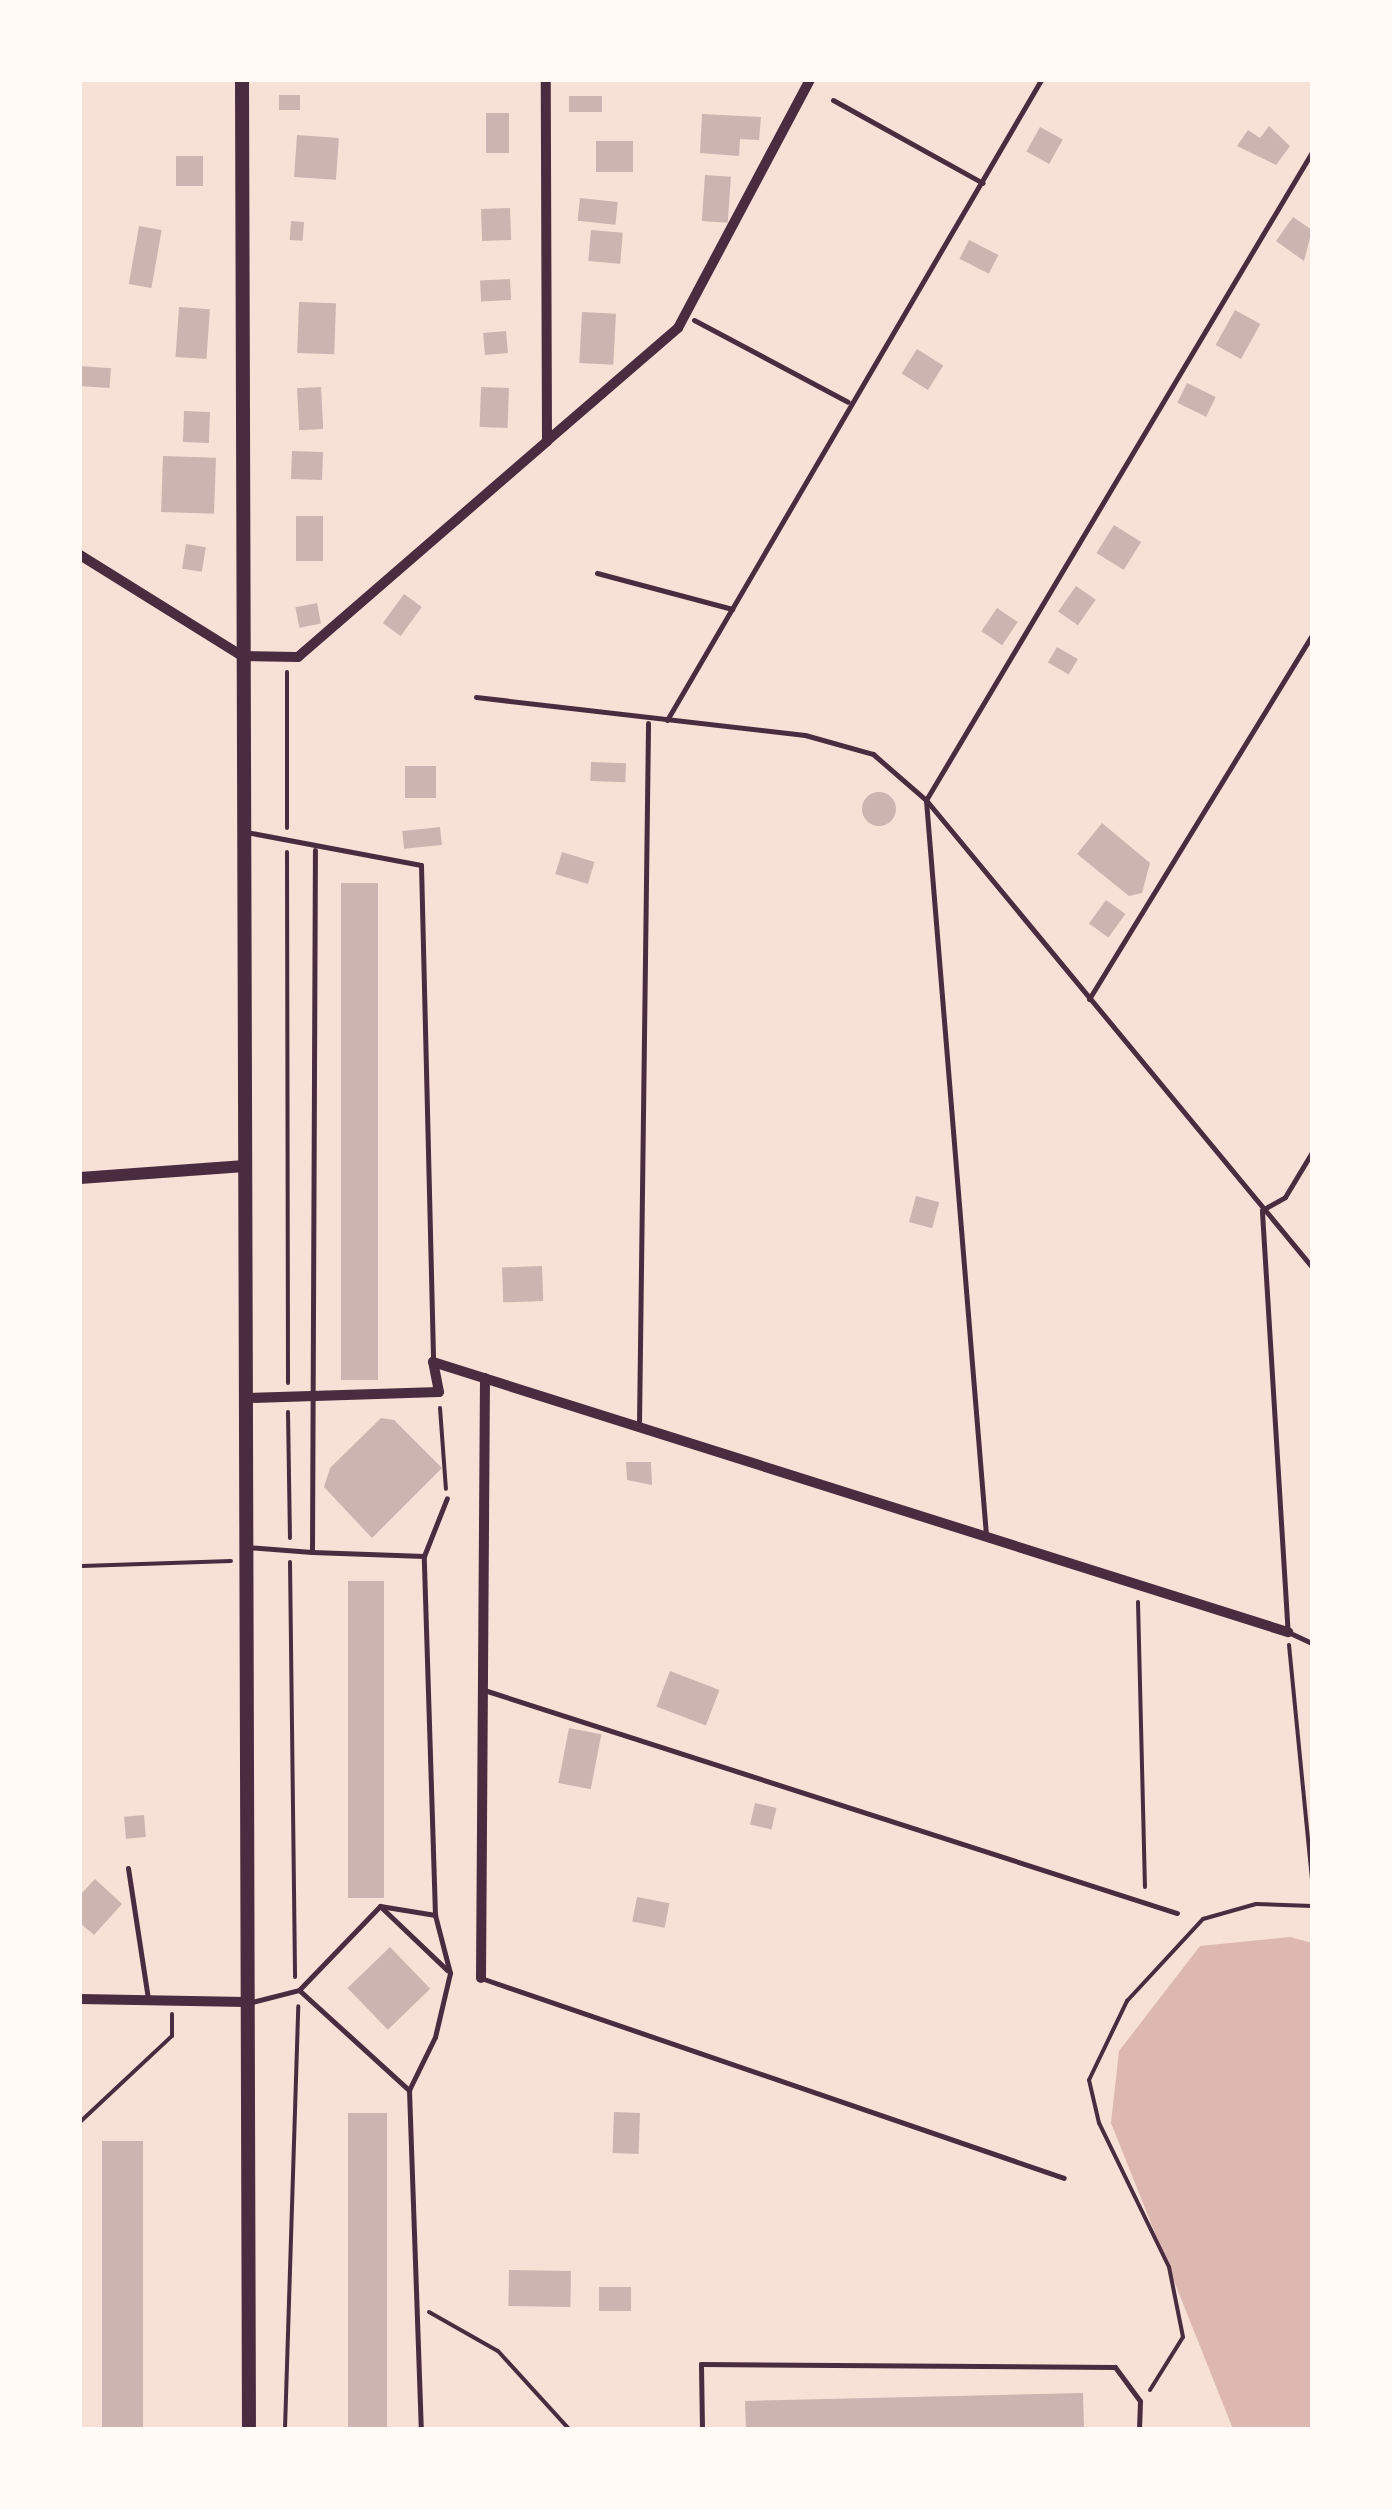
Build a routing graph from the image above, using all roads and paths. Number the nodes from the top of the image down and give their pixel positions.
1 (242, 80) edge
2 (546, 80) edge
3 (810, 80) edge
4 (1041, 80) edge
5 (833, 100) dead end
6 (1312, 152) edge
7 (983, 183) junction
8 (694, 320) dead end
9 (848, 402) junction
10 (547, 441) junction
11 (80, 555) edge
12 (597, 573) dead end
13 (732, 608) junction
14 (1312, 635) edge
15 (242, 656) junction
16 (298, 658) junction
17 (476, 697) dead end
18 (667, 720) junction
19 (648, 722) junction
20 (926, 800) junction
21 (243, 832) junction
22 (286, 833) junction
23 (316, 850) junction
24 (1089, 998) junction
25 (1312, 1152) edge
26 (245, 1166) junction
27 (80, 1178) edge
28 (1262, 1210) junction
29 (1312, 1268) edge
30 (433, 1362) junction
31 (485, 1378) junction
32 (439, 1392) junction
33 (288, 1394) junction
34 (318, 1394) junction
35 (250, 1398) junction
36 (639, 1424) junction
37 (447, 1498) joint
38 (986, 1534) junction
39 (245, 1546) junction
40 (290, 1550) junction
41 (312, 1552) junction
42 (424, 1556) junction
43 (231, 1561) dead end
44 (82, 1566) edge
45 (1138, 1587) junction
46 (1288, 1632) junction
47 (1312, 1643) edge
48 (481, 1689) junction
49 (128, 1868) dead end
50 (1312, 1879) edge
51 (1146, 1905) junction
52 (380, 1906) junction
53 (1312, 1906) edge
54 (1177, 1912) dead end
55 (435, 1915) junction
56 (450, 1972) junction
57 (481, 1978) joint
58 (299, 1990) junction
59 (80, 1999) edge
60 (148, 1999) junction
61 (172, 2000) junction
62 (246, 2002) junction
63 (408, 2090) junction
64 (80, 2122) edge
65 (1064, 2178) dead end
66 (416, 2305) junction
67 (1140, 2402) junction
68 (250, 2429) edge
69 (285, 2429) edge
70 (421, 2429) edge
71 (569, 2429) edge
72 (702, 2429) edge
73 (1138, 2429) edge

1 - 15 main road
2 - 10 street
3 - 10 street
4 - 7 lane
5 - 7 lane
6 - 20 lane
7 - 9 lane
8 - 9 lane
9 - 13 lane
10 - 16 street
11 - 15 street
12 - 13 lane
13 - 18 lane
14 - 24 lane
15 - 16 street
15 - 21 main road
16 - 22 path
17 - 19 lane
18 - 19 lane
18 - 20 lane
19 - 36 lane
20 - 24 lane
20 - 38 lane
21 - 22 lane
21 - 26 main road
22 - 23 lane
22 - 33 path
23 - 30 lane
23 - 34 lane
24 - 28 lane
25 - 28 lane
26 - 27 street
26 - 35 main road
28 - 29 lane
28 - 46 lane
30 - 31 street
30 - 32 street
31 - 36 street
31 - 48 street
32 - 34 street
32 - 37 path
33 - 34 street
33 - 35 street
33 - 40 path
34 - 41 lane
35 - 39 main road
36 - 38 street
37 - 42 lane
38 - 45 street
39 - 40 lane
39 - 62 main road
40 - 41 lane
40 - 58 path
41 - 42 lane
42 - 55 lane
43 - 44 path
45 - 46 street
45 - 51 path
46 - 47 lane
46 - 50 path
48 - 51 lane
48 - 57 street
49 - 60 lane
51 - 54 lane
52 - 55 lane
52 - 56 lane
52 - 58 lane
53 - 67 path
55 - 56 lane
56 - 63 lane
57 - 65 lane
58 - 62 lane
58 - 63 lane
58 - 69 path
59 - 60 street
60 - 61 street
61 - 62 street
61 - 64 path
62 - 68 main road
63 - 66 lane
66 - 70 lane
66 - 71 path
67 - 72 lane
67 - 73 lane

